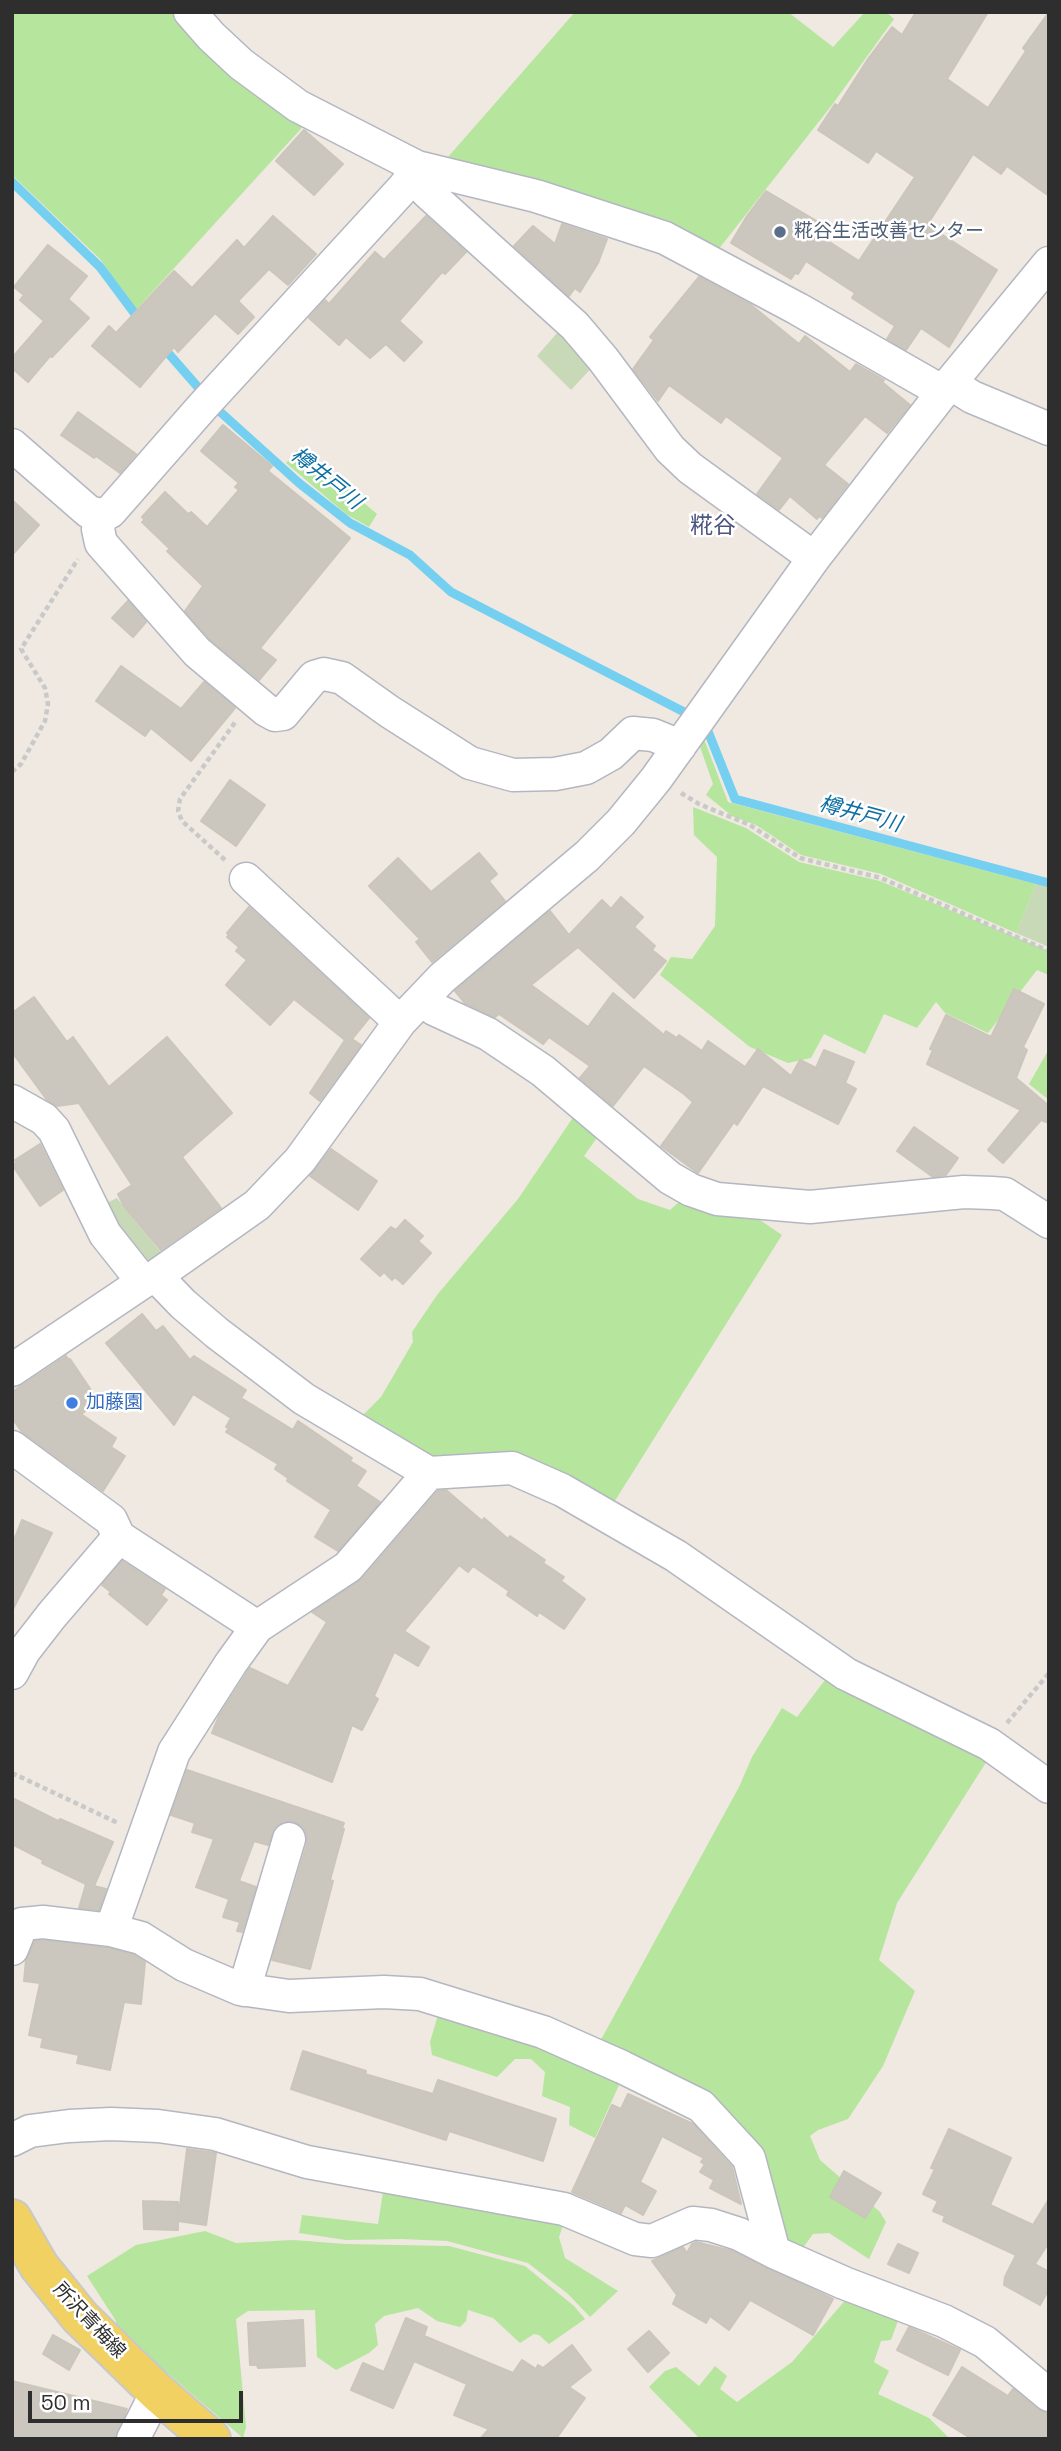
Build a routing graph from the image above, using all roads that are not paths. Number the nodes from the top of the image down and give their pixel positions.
1 (190, 12) edge
2 (417, 167) junction
3 (1049, 263) edge
4 (946, 388) junction
5 (1049, 429) edge
6 (12, 445) edge
7 (99, 522) junction
8 (814, 558) junction
9 (680, 746) junction
10 (246, 879) road end
11 (422, 1000) junction
12 (400, 1022) junction
13 (12, 1101) edge
14 (1049, 1222) edge
15 (150, 1279) junction
16 (12, 1370) edge
17 (12, 1447) edge
18 (429, 1474) junction
19 (119, 1536) junction
20 (257, 1627) junction
21 (12, 1673) edge
22 (1049, 1787) edge
23 (289, 1839) dead end
24 (111, 1930) junction
25 (12, 1948) edge
26 (244, 1990) junction
27 (12, 2140) edge
28 (12, 2219) edge
29 (774, 2252) junction
30 (157, 2392) junction
31 (1049, 2395) edge
32 (132, 2439) edge
33 (211, 2439) edge

1 - 2 street
2 - 4 street
2 - 7 street
2 - 8 street
3 - 4 street
4 - 5 street
4 - 8 street
6 - 7 street
7 - 9 street
8 - 9 street
9 - 11 street
10 - 12 street
11 - 12 street
11 - 14 street
12 - 15 street
13 - 15 street
15 - 16 street
15 - 18 street
17 - 19 street
18 - 20 street
18 - 22 street
19 - 20 street
19 - 21 street
20 - 24 street
23 - 26 street
24 - 25 street
24 - 26 street
26 - 29 street
27 - 29 street
28 - 30 main road, 所沢青梅線
29 - 31 street
30 - 32 street
30 - 33 main road, 所沢青梅線

